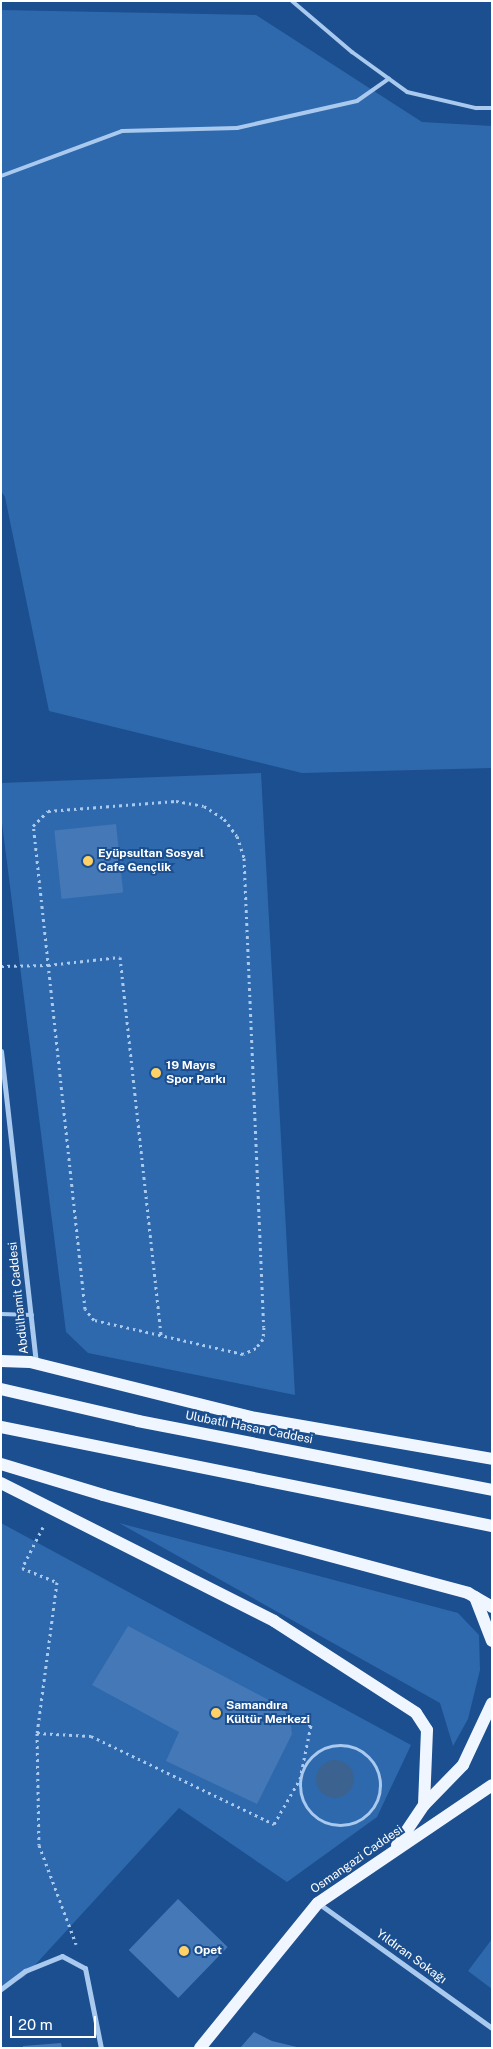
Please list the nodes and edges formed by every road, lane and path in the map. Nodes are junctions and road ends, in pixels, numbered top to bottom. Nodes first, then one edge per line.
1 (292, 1) edge
2 (389, 79) junction
3 (492, 108) edge
4 (1, 176) edge
5 (48, 965) junction
6 (1, 966) edge
7 (1, 1051) edge
8 (1, 1314) edge
9 (32, 1315) junction
10 (161, 1335) junction
11 (1, 1361) edge
12 (36, 1364) junction
13 (1, 1389) edge
14 (1, 1427) edge
15 (492, 1460) edge
16 (1, 1464) edge
17 (1, 1483) edge
18 (492, 1490) edge
19 (54, 1507) junction
20 (492, 1526) edge
21 (475, 1597) junction
22 (492, 1607) edge
23 (492, 1641) edge
24 (492, 1703) edge
25 (290, 1719) dead end
26 (37, 1733) junction
27 (300, 1779) junction
28 (492, 1785) edge
29 (424, 1806) junction
30 (392, 1852) junction
31 (318, 1902) junction
32 (84, 1968) junction
33 (1, 1989) edge
34 (492, 2028) edge
35 (101, 2048) edge
36 (200, 2048) edge

1 - 2 lane
2 - 3 lane
2 - 4 lane
5 - 6 path
5 - 10 path
5 - 10 path
5 - 10 path
7 - 9 street, Abdülhamit Caddesi
8 - 9 lane
9 - 12 street, Abdülhamit Caddesi
11 - 12 main road
12 - 15 main road
13 - 18 main road, Ulubatlı Hasan Caddesi
14 - 20 main road
16 - 21 main road
17 - 19 main road
19 - 26 path
19 - 29 main road
21 - 22 main road
21 - 23 main road
24 - 29 main road
25 - 27 path
26 - 27 path
26 - 32 path
27 - 27 path
28 - 30 main road, Osmangazi Caddesi
29 - 30 main road
30 - 31 main road, Osmangazi Caddesi
31 - 34 street, Yıldıran Sokağı
31 - 36 main road, Osmangazi Caddesi
32 - 33 street
32 - 35 street

